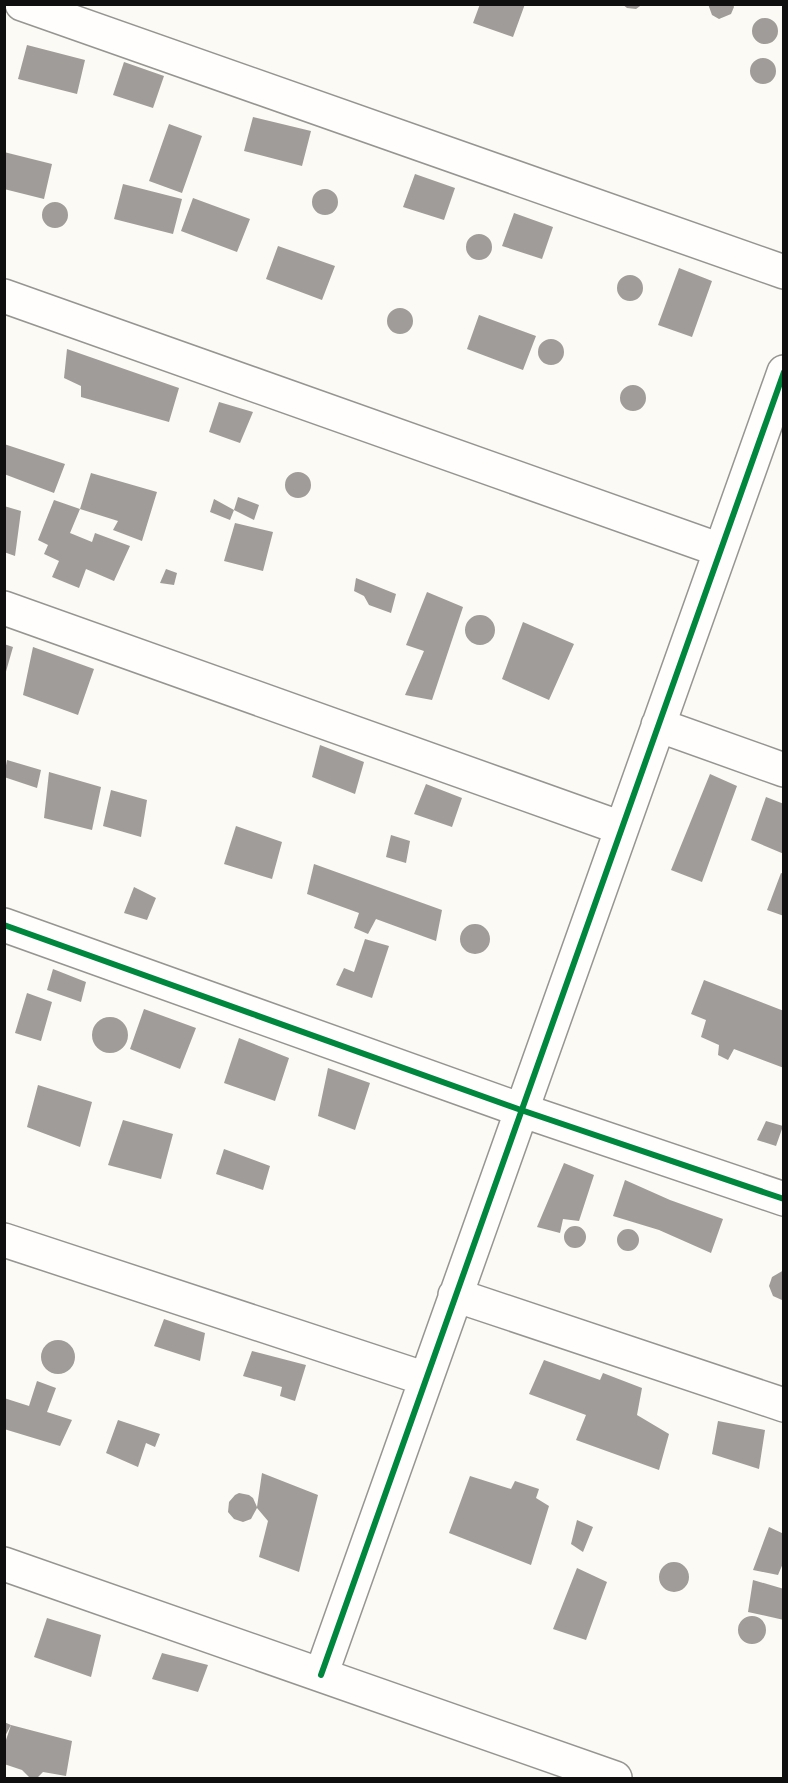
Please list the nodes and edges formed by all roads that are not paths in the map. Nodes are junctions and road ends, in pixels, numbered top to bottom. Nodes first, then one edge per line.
1 (22, 4) edge
2 (783, 272) edge
3 (4, 296) edge
4 (783, 372) edge
5 (771, 445) edge
6 (720, 550) junction
7 (4, 608) edge
8 (658, 725) junction
9 (783, 771) edge
10 (621, 828) junction
11 (4, 925) edge
12 (521, 1110) junction
13 (783, 1199) edge
14 (4, 1240) edge
15 (455, 1295) junction
16 (426, 1379) junction
17 (783, 1405) edge
18 (4, 1564) edge
19 (321, 1675) junction
20 (555, 1770) edge
21 (615, 1779) edge

1 - 2 street
3 - 6 street
4 - 5 street
5 - 6 street
6 - 8 street
7 - 10 street
8 - 9 street
8 - 10 street
10 - 12 street
11 - 12 street
12 - 13 street
12 - 15 street
14 - 16 street
15 - 16 street
15 - 17 street
16 - 19 street
18 - 19 street
19 - 20 street
20 - 21 street

